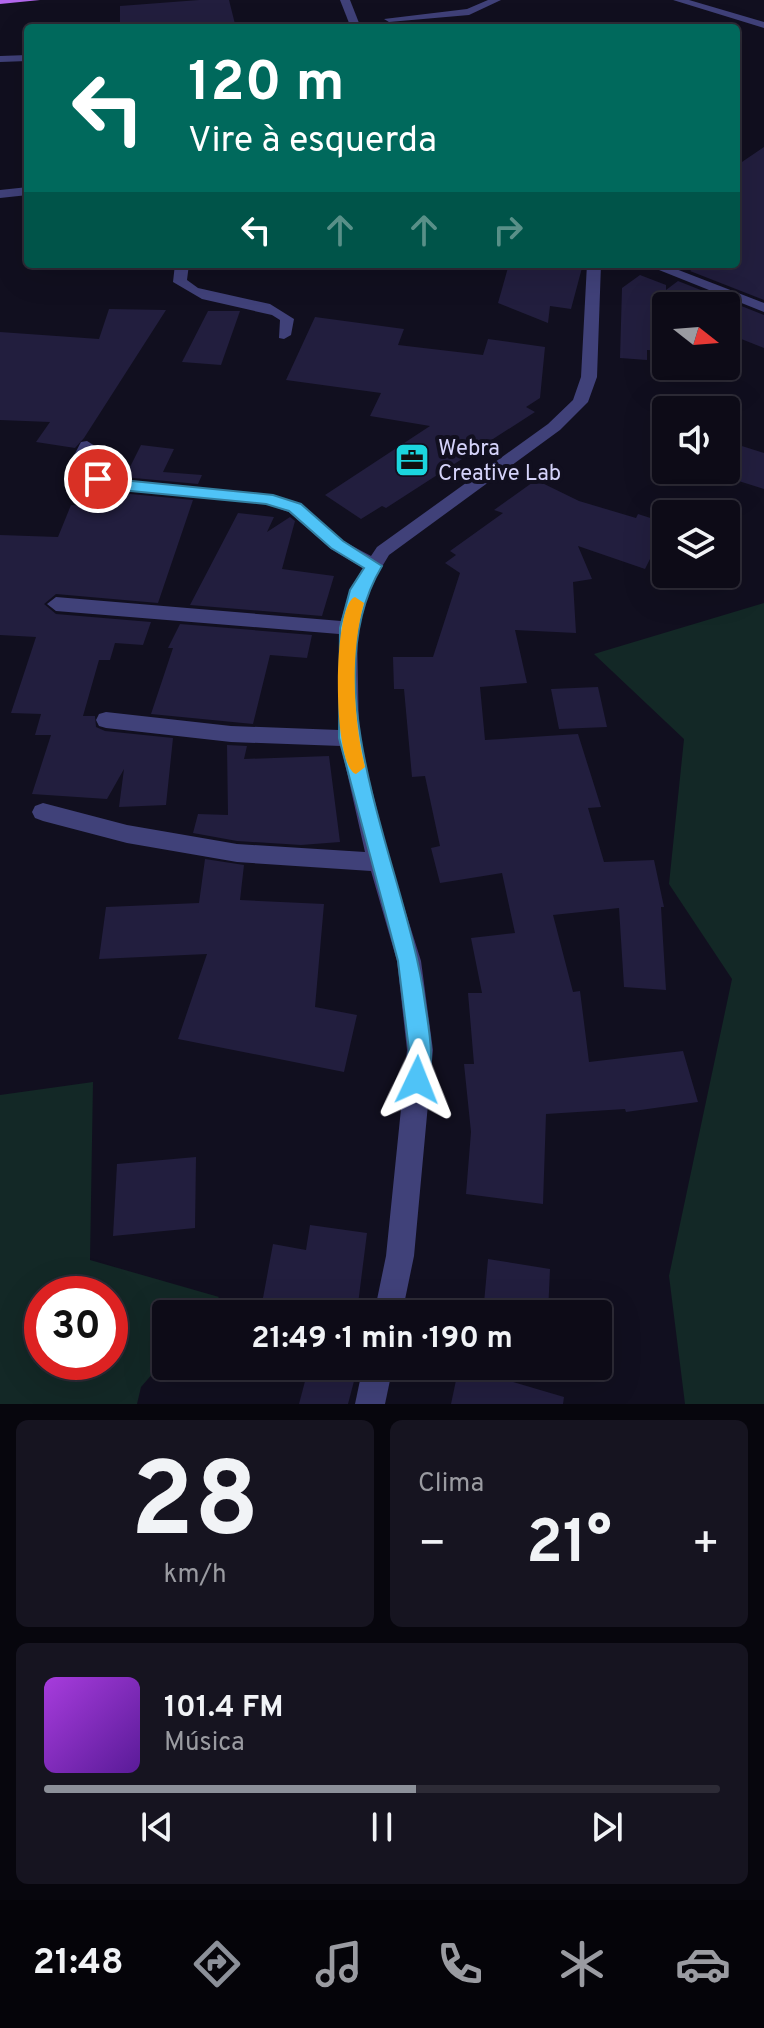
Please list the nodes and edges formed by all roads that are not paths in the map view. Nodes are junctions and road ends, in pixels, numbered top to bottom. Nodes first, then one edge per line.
1 (35, 0) edge
2 (345, 0) edge
3 (496, 0) edge
4 (678, 0) edge
5 (0, 1) edge
6 (389, 19) edge
7 (467, 23) dead end
8 (354, 24) edge
9 (409, 24) edge
10 (764, 25) edge
11 (24, 58) edge
12 (0, 59) edge
13 (24, 191) edge
14 (0, 194) edge
15 (182, 268) edge
16 (594, 268) edge
17 (661, 268) edge
18 (764, 308) edge
19 (284, 335) dead end
20 (87, 446) dead end
21 (374, 566) junction
22 (56, 604) dead end
23 (348, 628) junction
24 (106, 720) dead end
25 (349, 738) junction
26 (43, 812) dead end
27 (379, 862) junction
28 (391, 1300) edge
29 (375, 1380) edge
30 (370, 1404) edge

1 - 5 main road
2 - 8 street
3 - 6 street
4 - 10 street
7 - 9 street
11 - 12 street
13 - 14 street
15 - 19 street
16 - 21 street
17 - 18 street
20 - 21 street
21 - 23 street
22 - 23 street
23 - 25 street
24 - 25 street
25 - 27 street
26 - 27 street
27 - 28 street
29 - 30 street

